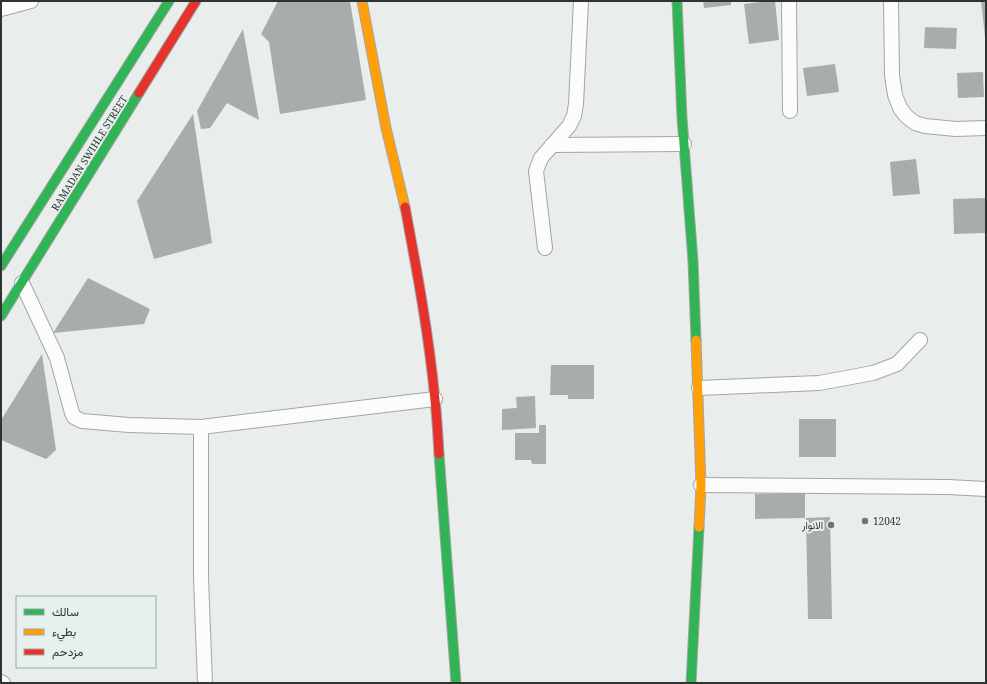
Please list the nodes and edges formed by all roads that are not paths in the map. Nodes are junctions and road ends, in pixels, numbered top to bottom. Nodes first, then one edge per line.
1 (31, 1) edge
2 (169, 1) edge
3 (196, 1) edge
4 (362, 1) edge
5 (582, 1) edge
6 (678, 1) edge
7 (789, 1) edge
8 (891, 1) edge
9 (1, 9) edge
10 (790, 111) dead end
11 (986, 128) edge
12 (684, 144) junction
13 (552, 145) junction
14 (545, 248) dead end
15 (1, 266) edge
16 (22, 283) junction
17 (1, 316) edge
18 (920, 340) dead end
19 (699, 388) junction
20 (435, 399) junction
21 (201, 427) junction
22 (701, 485) junction
23 (986, 489) edge
24 (205, 683) edge
25 (456, 683) edge
26 (691, 683) edge

1 - 9 street
2 - 15 street, RAMADAN SWIHLE STREET
3 - 16 street, RAMADAN SWIHLE STREET
4 - 20 street
5 - 13 street
6 - 12 street
7 - 10 street
8 - 11 street
12 - 13 street
12 - 19 street
13 - 14 street
16 - 17 street, RAMADAN SWIHLE STREET
16 - 21 street
18 - 19 street
19 - 22 street
20 - 21 street
20 - 25 street
21 - 24 street
22 - 23 street
22 - 26 street

